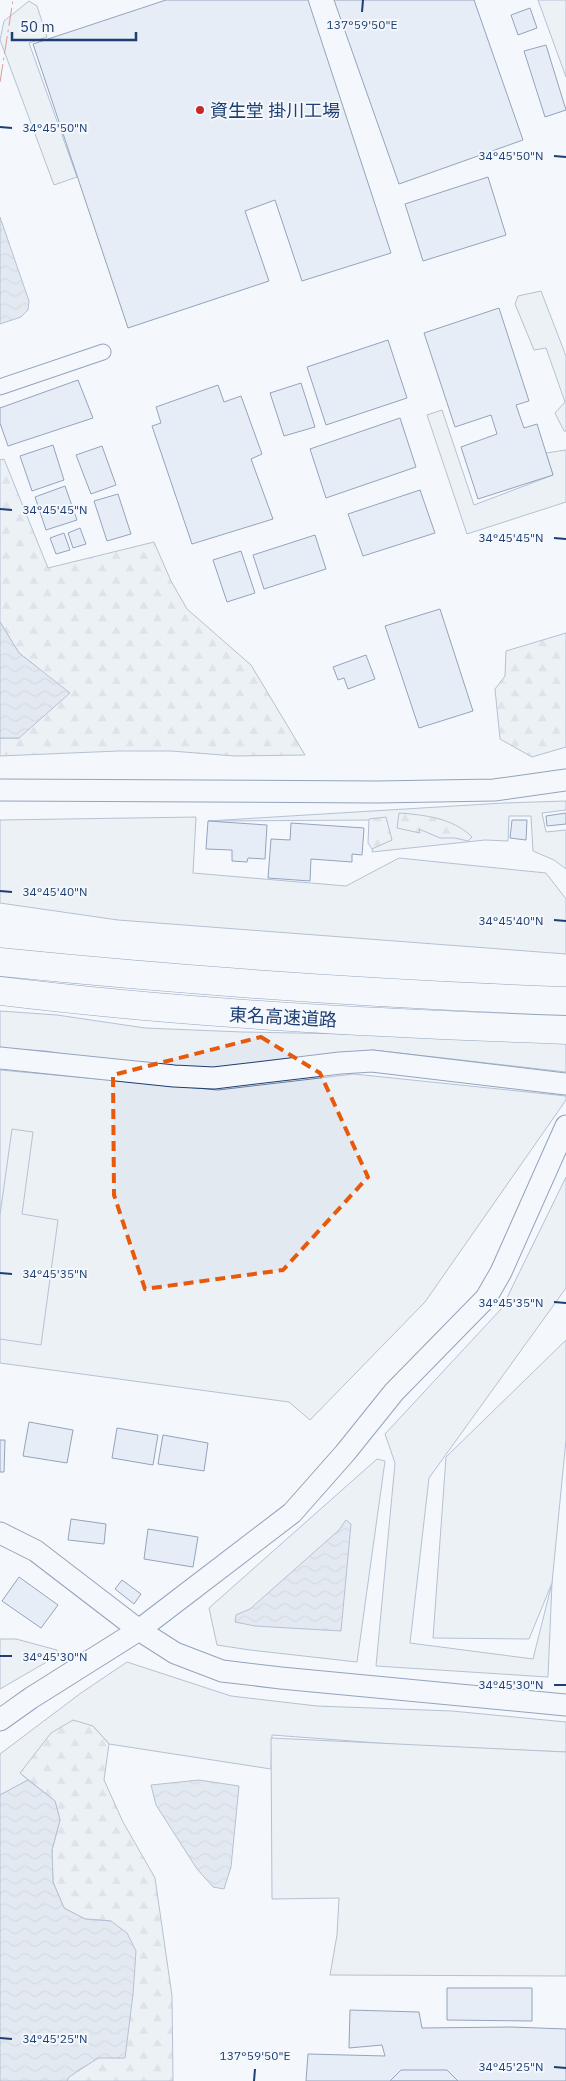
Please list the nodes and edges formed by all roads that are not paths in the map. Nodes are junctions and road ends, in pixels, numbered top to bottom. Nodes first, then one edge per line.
1 (103, 352) dead end
2 (0, 387) edge
3 (566, 780) edge
4 (0, 790) edge
5 (0, 962) edge
6 (0, 991) edge
7 (566, 1001) edge
8 (566, 1030) edge
9 (0, 1058) edge
10 (566, 1084) edge
11 (566, 1126) edge
12 (0, 1533) edge
13 (139, 1630) junction
14 (566, 1705) edge
15 (0, 1720) edge

1 - 2 street
3 - 4 street
5 - 7 highway, 東名高速道路
6 - 8 highway, 東名高速道路
9 - 10 street
11 - 13 street
12 - 13 street
13 - 14 street
13 - 15 street

